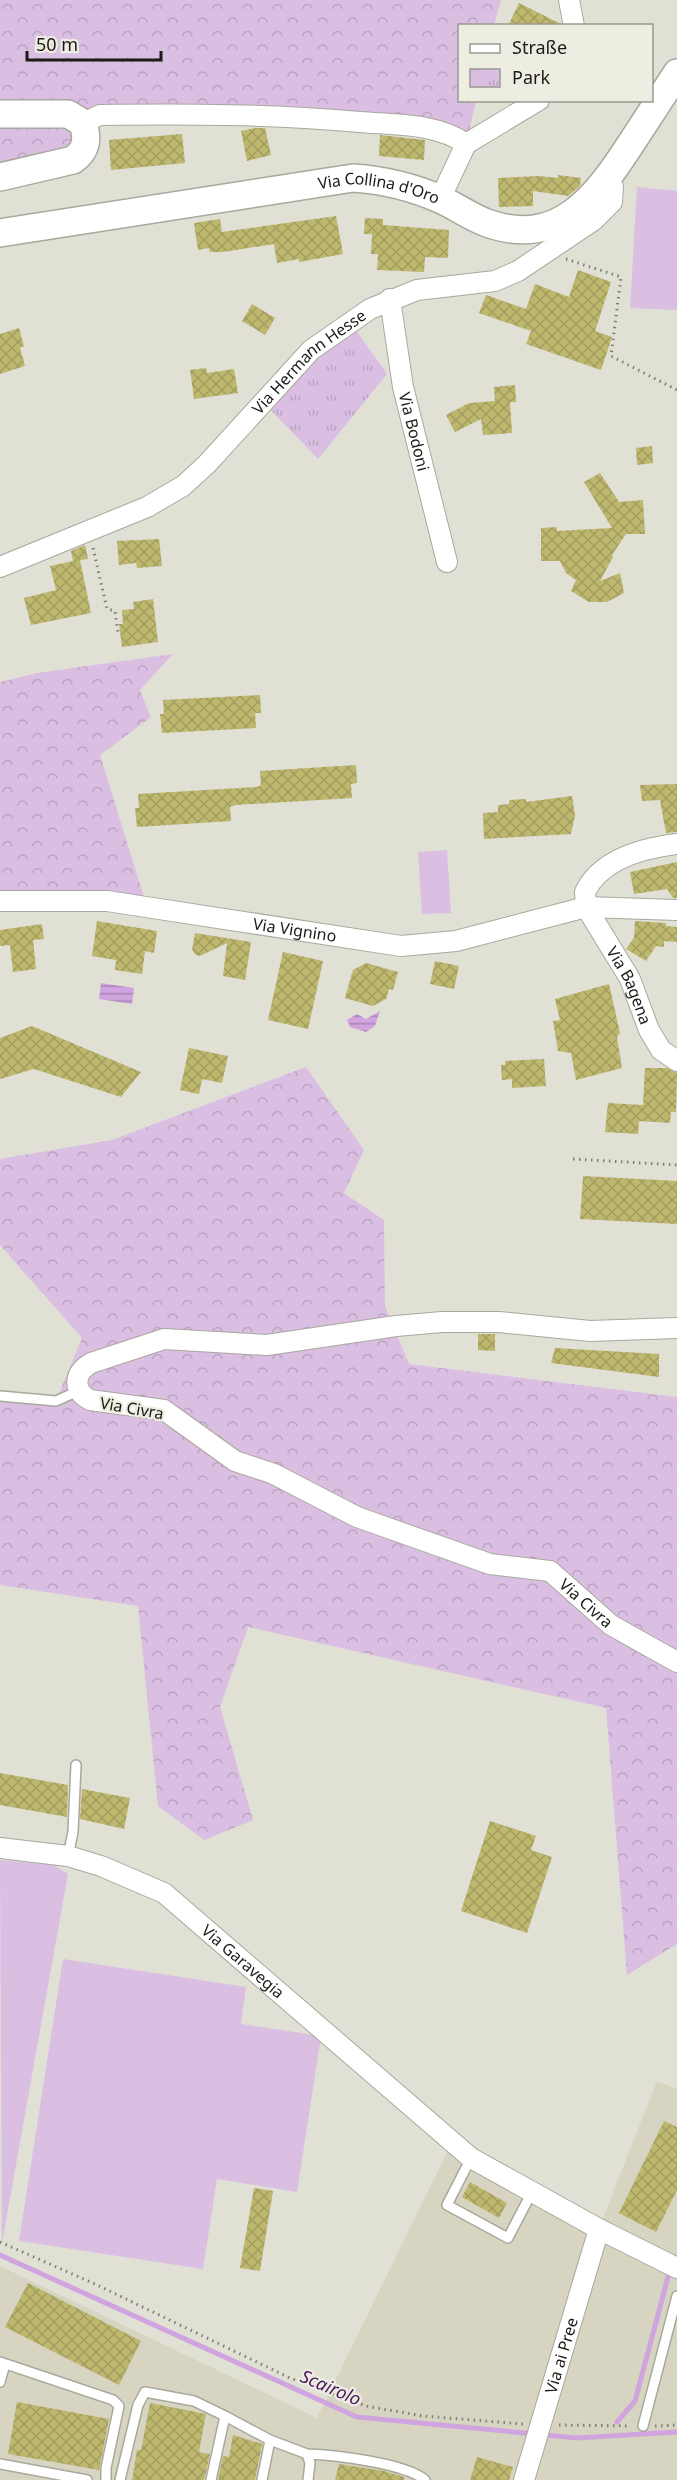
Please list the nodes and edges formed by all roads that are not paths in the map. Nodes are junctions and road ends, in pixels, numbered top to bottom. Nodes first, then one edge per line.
1 (569, 0) edge
2 (574, 24) edge
3 (677, 73) edge
4 (536, 102) edge
5 (0, 114) edge
6 (83, 123) junction
7 (466, 144) junction
8 (0, 177) edge
9 (607, 180) junction
10 (440, 199) junction
11 (0, 233) edge
12 (390, 299) junction
13 (447, 562) dead end
14 (0, 567) edge
15 (677, 844) edge
16 (0, 901) edge
17 (586, 907) junction
18 (677, 910) edge
19 (677, 1060) edge
20 (677, 1328) edge
21 (78, 1391) junction
22 (0, 1396) edge
23 (677, 1662) edge
24 (76, 1765) dead end
25 (0, 1848) edge
26 (68, 1856) junction
27 (471, 2158) junction
28 (532, 2192) junction
29 (599, 2229) junction
30 (677, 2268) edge
31 (677, 2296) edge
32 (2, 2363) edge
33 (0, 2382) edge
34 (225, 2416) junction
35 (643, 2426) road end
36 (270, 2440) junction
37 (307, 2454) junction
38 (0, 2464) edge
39 (524, 2478) edge
40 (87, 2480) edge
41 (106, 2480) edge
42 (120, 2480) edge
43 (211, 2480) edge
44 (262, 2480) edge
45 (308, 2480) edge
46 (425, 2480) edge

1 - 2 street
3 - 9 street, Via Collina d'Oro
4 - 7 street
5 - 6 street
6 - 7 street
6 - 8 street
7 - 10 street
9 - 10 street, Via Collina d'Oro
9 - 12 street, Via Hermann Hesse
10 - 11 street, Via Collina d'Oro
12 - 13 street, Via Bodoni
12 - 14 street, Via Hermann Hesse
15 - 17 street
16 - 17 street, Via Vignino
17 - 18 street, Via Vignino
17 - 19 street, Via Bagena
20 - 21 street, Via Civra
21 - 22 lane
21 - 23 street, Via Civra
24 - 26 lane
25 - 26 street, Via Garavegia
26 - 27 street, Via Garavegia
27 - 28 street
27 - 28 lane
28 - 29 street
29 - 30 street
29 - 39 street, Via ai Pree
31 - 35 lane
32 - 33 lane
32 - 41 lane
34 - 36 lane
34 - 42 lane
34 - 43 lane
36 - 37 lane
36 - 44 lane
37 - 45 lane
37 - 46 lane
38 - 40 lane

